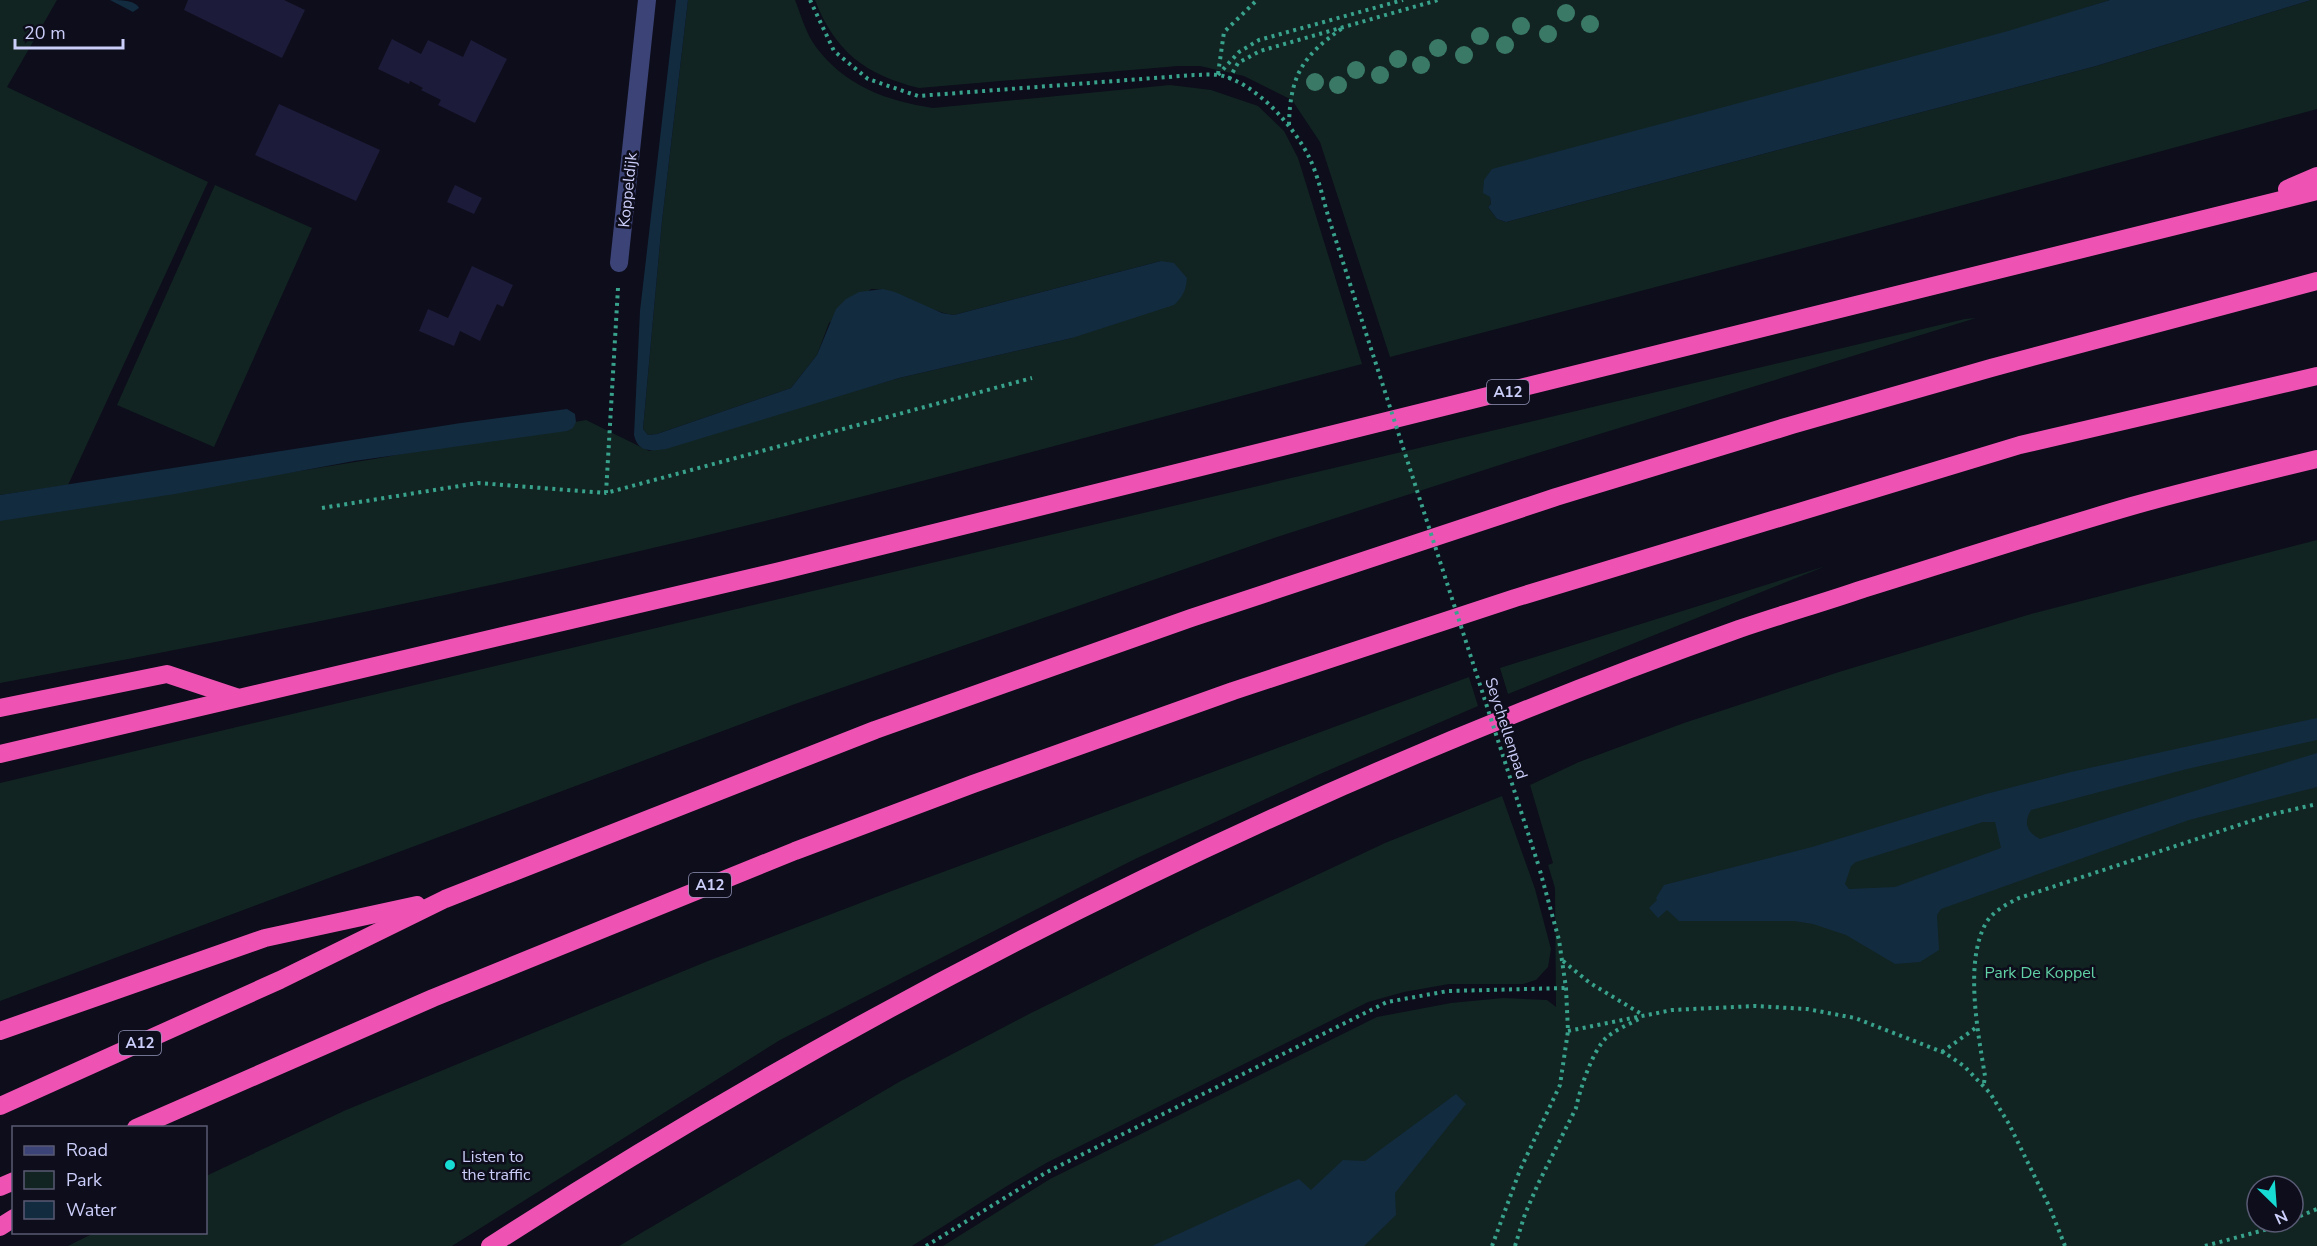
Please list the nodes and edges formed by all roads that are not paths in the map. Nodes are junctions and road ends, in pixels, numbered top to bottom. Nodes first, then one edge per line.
1 (647, 0) edge
2 (2317, 176) edge
3 (2317, 191) edge
4 (2236, 211) junction
5 (619, 263) road end
6 (2317, 281) edge
7 (2317, 376) edge
8 (2317, 459) edge
9 (236, 697) junction
10 (0, 708) edge
11 (0, 753) edge
12 (445, 899) junction
13 (0, 1032) edge
14 (196, 1101) junction
15 (0, 1106) edge
16 (140, 1126) edge
17 (159, 1126) edge
18 (490, 1246) edge

1 - 5 street, Koppeldijk
2 - 4 highway, A12
3 - 4 highway, A12
4 - 9 highway, A12
6 - 12 highway, A12
7 - 14 highway, A12
8 - 18 highway
9 - 10 highway
9 - 11 highway, A12
12 - 13 highway, A12
12 - 15 highway, A12
14 - 16 highway, A12
14 - 17 highway

